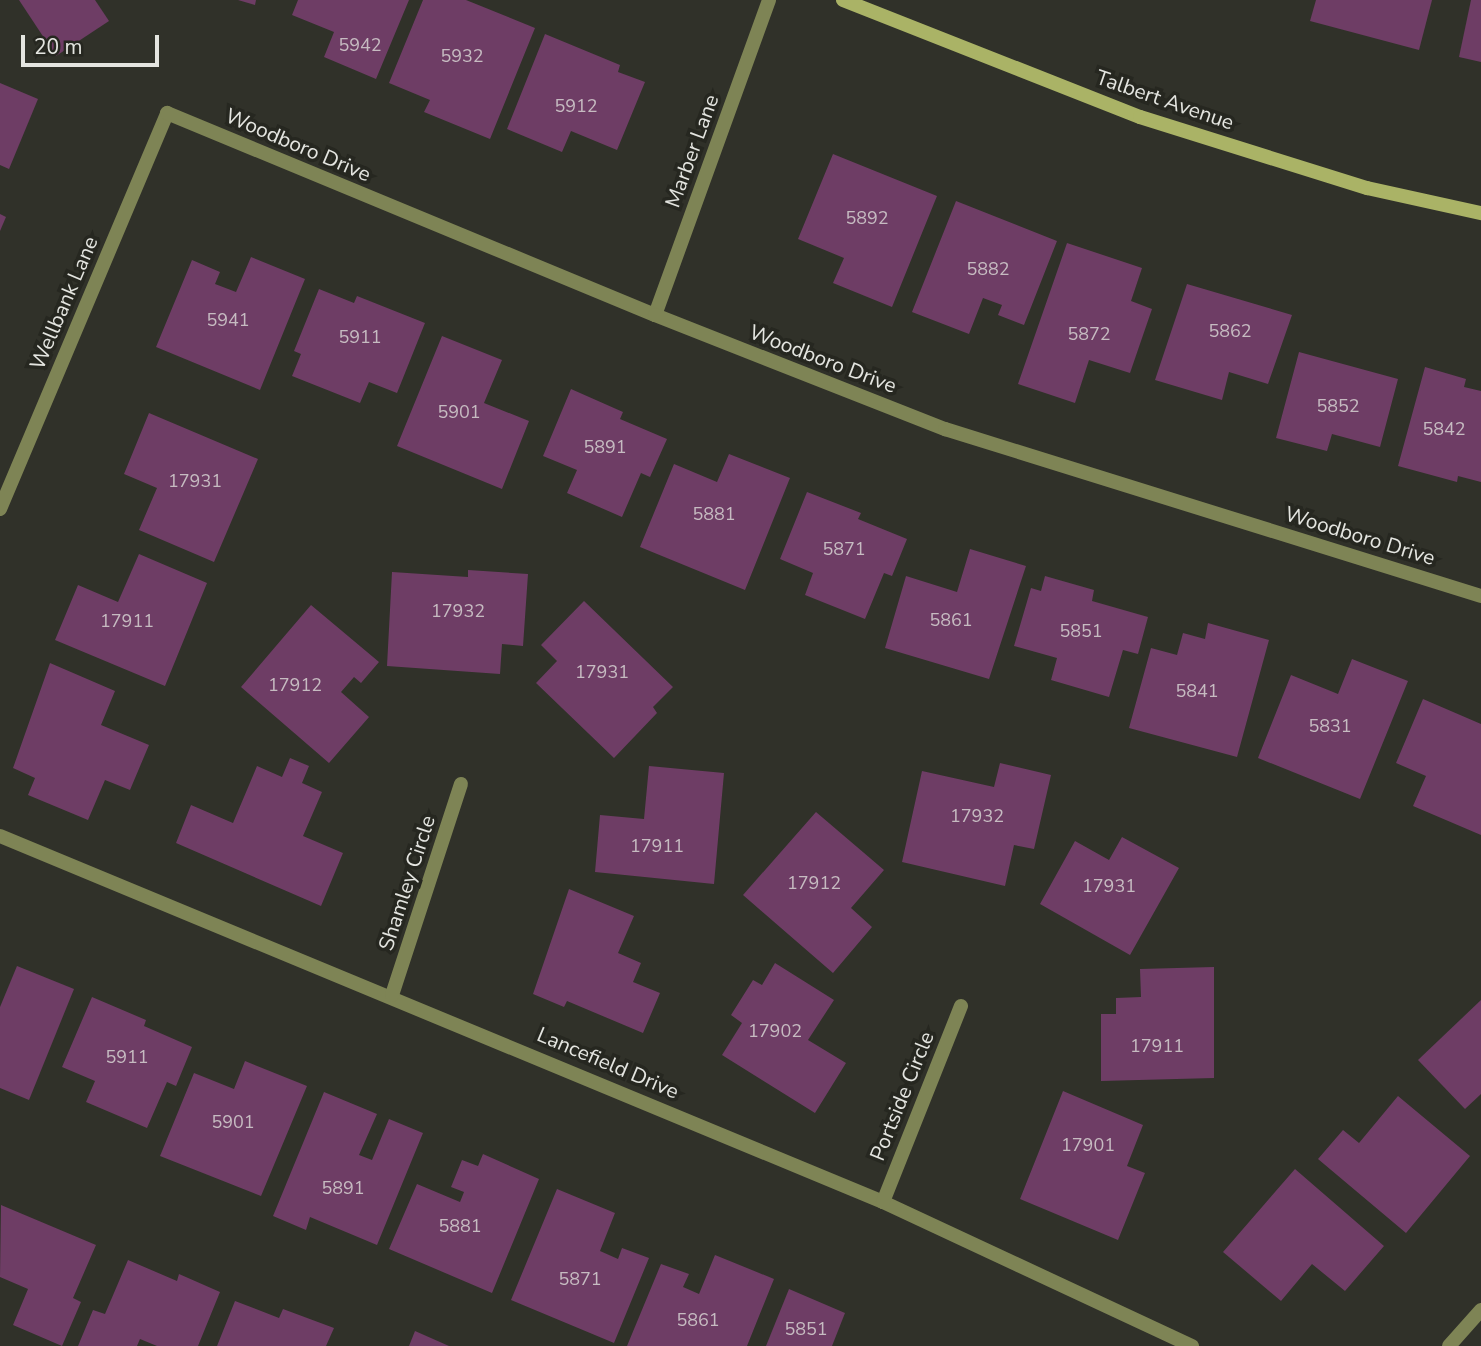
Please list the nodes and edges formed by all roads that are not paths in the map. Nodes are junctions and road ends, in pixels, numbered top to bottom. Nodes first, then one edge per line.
1 (769, 0) edge
2 (843, 0) edge
3 (167, 113) joint
4 (1481, 214) edge
5 (655, 315) junction
6 (0, 509) edge
7 (1481, 596) edge
8 (461, 784) dead end
9 (0, 836) edge
10 (392, 995) junction
11 (961, 1006) dead end
12 (883, 1202) junction
13 (1481, 1310) edge
14 (1192, 1346) edge
15 (1449, 1346) edge

1 - 5 street, Marber Lane
2 - 4 street, Talbert Avenue
3 - 5 street, Woodboro Drive
3 - 6 street, Wellbank Lane
5 - 7 street, Woodboro Drive
8 - 10 street, Shamley Circle
9 - 10 street, Lancefield Drive
10 - 12 street, Lancefield Drive
11 - 12 street, Portside Circle
12 - 14 street, Lancefield Drive
13 - 15 street

